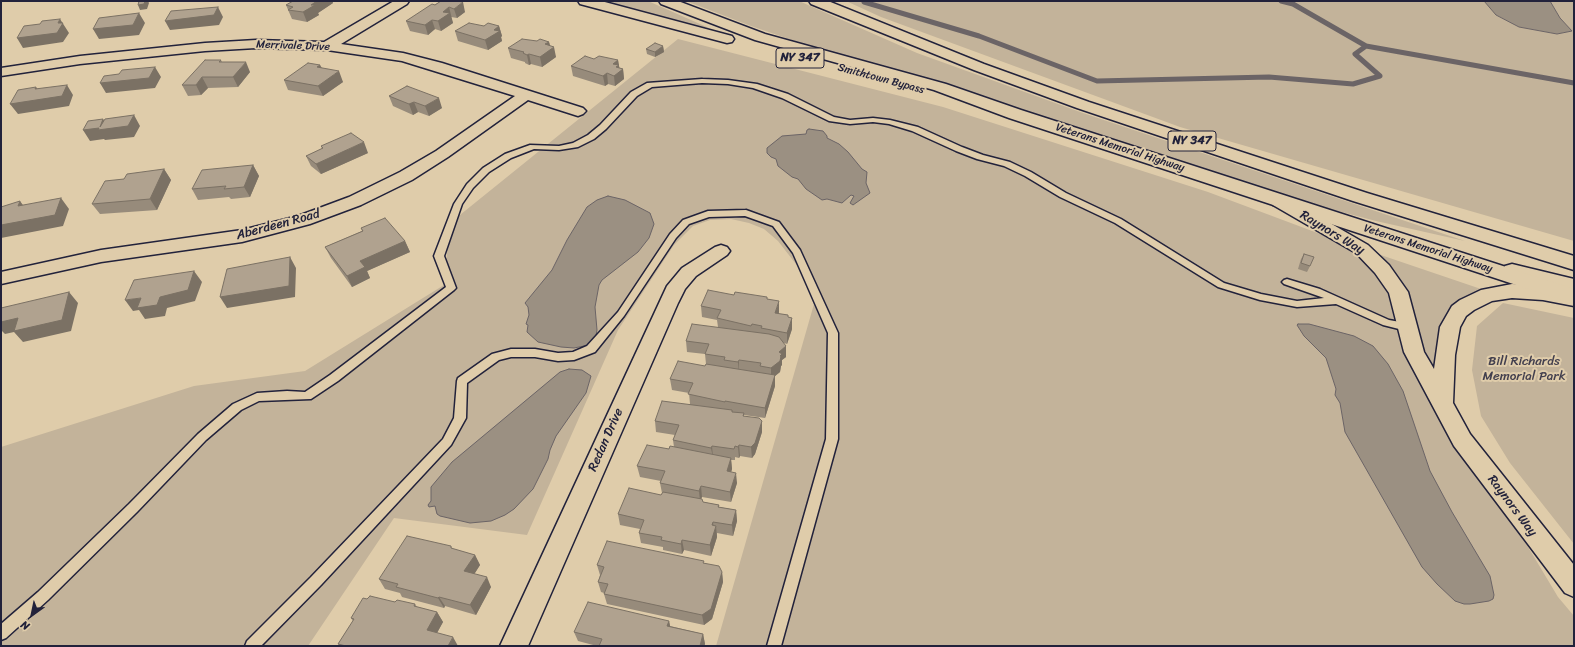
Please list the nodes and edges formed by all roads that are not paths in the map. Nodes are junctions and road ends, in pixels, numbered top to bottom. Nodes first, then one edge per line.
1 (402, 1) edge
2 (585, 1) edge
3 (666, 1) edge
4 (816, 1) edge
5 (327, 46) junction
6 (1, 72) edge
7 (525, 95) junction
8 (578, 111) dead end
9 (1015, 114) junction
10 (1274, 198) junction
11 (721, 251) dead end
12 (1458, 259) junction
13 (1574, 263) edge
14 (1, 278) edge
15 (1288, 282) dead end
16 (1574, 286) edge
17 (1574, 298) edge
18 (1338, 300) junction
19 (1407, 327) junction
20 (1442, 404) junction
21 (1574, 585) edge
22 (1, 634) edge
23 (252, 646) edge
24 (514, 646) edge
25 (774, 646) edge

1 - 5 street
2 - 9 main road, Smithtown Bypass / NY 347
3 - 9 main road, Veterans Memorial Highway
4 - 13 main road, NY 347
5 - 6 street, Merrivale Drive
5 - 7 street, Merrivale Drive
7 - 8 street, Merrivale Drive
7 - 14 street, Aberdeen Road
9 - 10 main road, Veterans Memorial Highway / NY 347
10 - 12 main road, Veterans Memorial Highway / NY 347
10 - 19 street, Raynors Way
11 - 24 street, Redan Drive
12 - 16 main road
12 - 17 main road, Veterans Memorial Highway / NY 347
15 - 18 lane
17 - 20 street
18 - 19 lane
18 - 22 lane
19 - 20 street, Raynors Way
20 - 21 street, Raynors Way
23 - 25 lane

